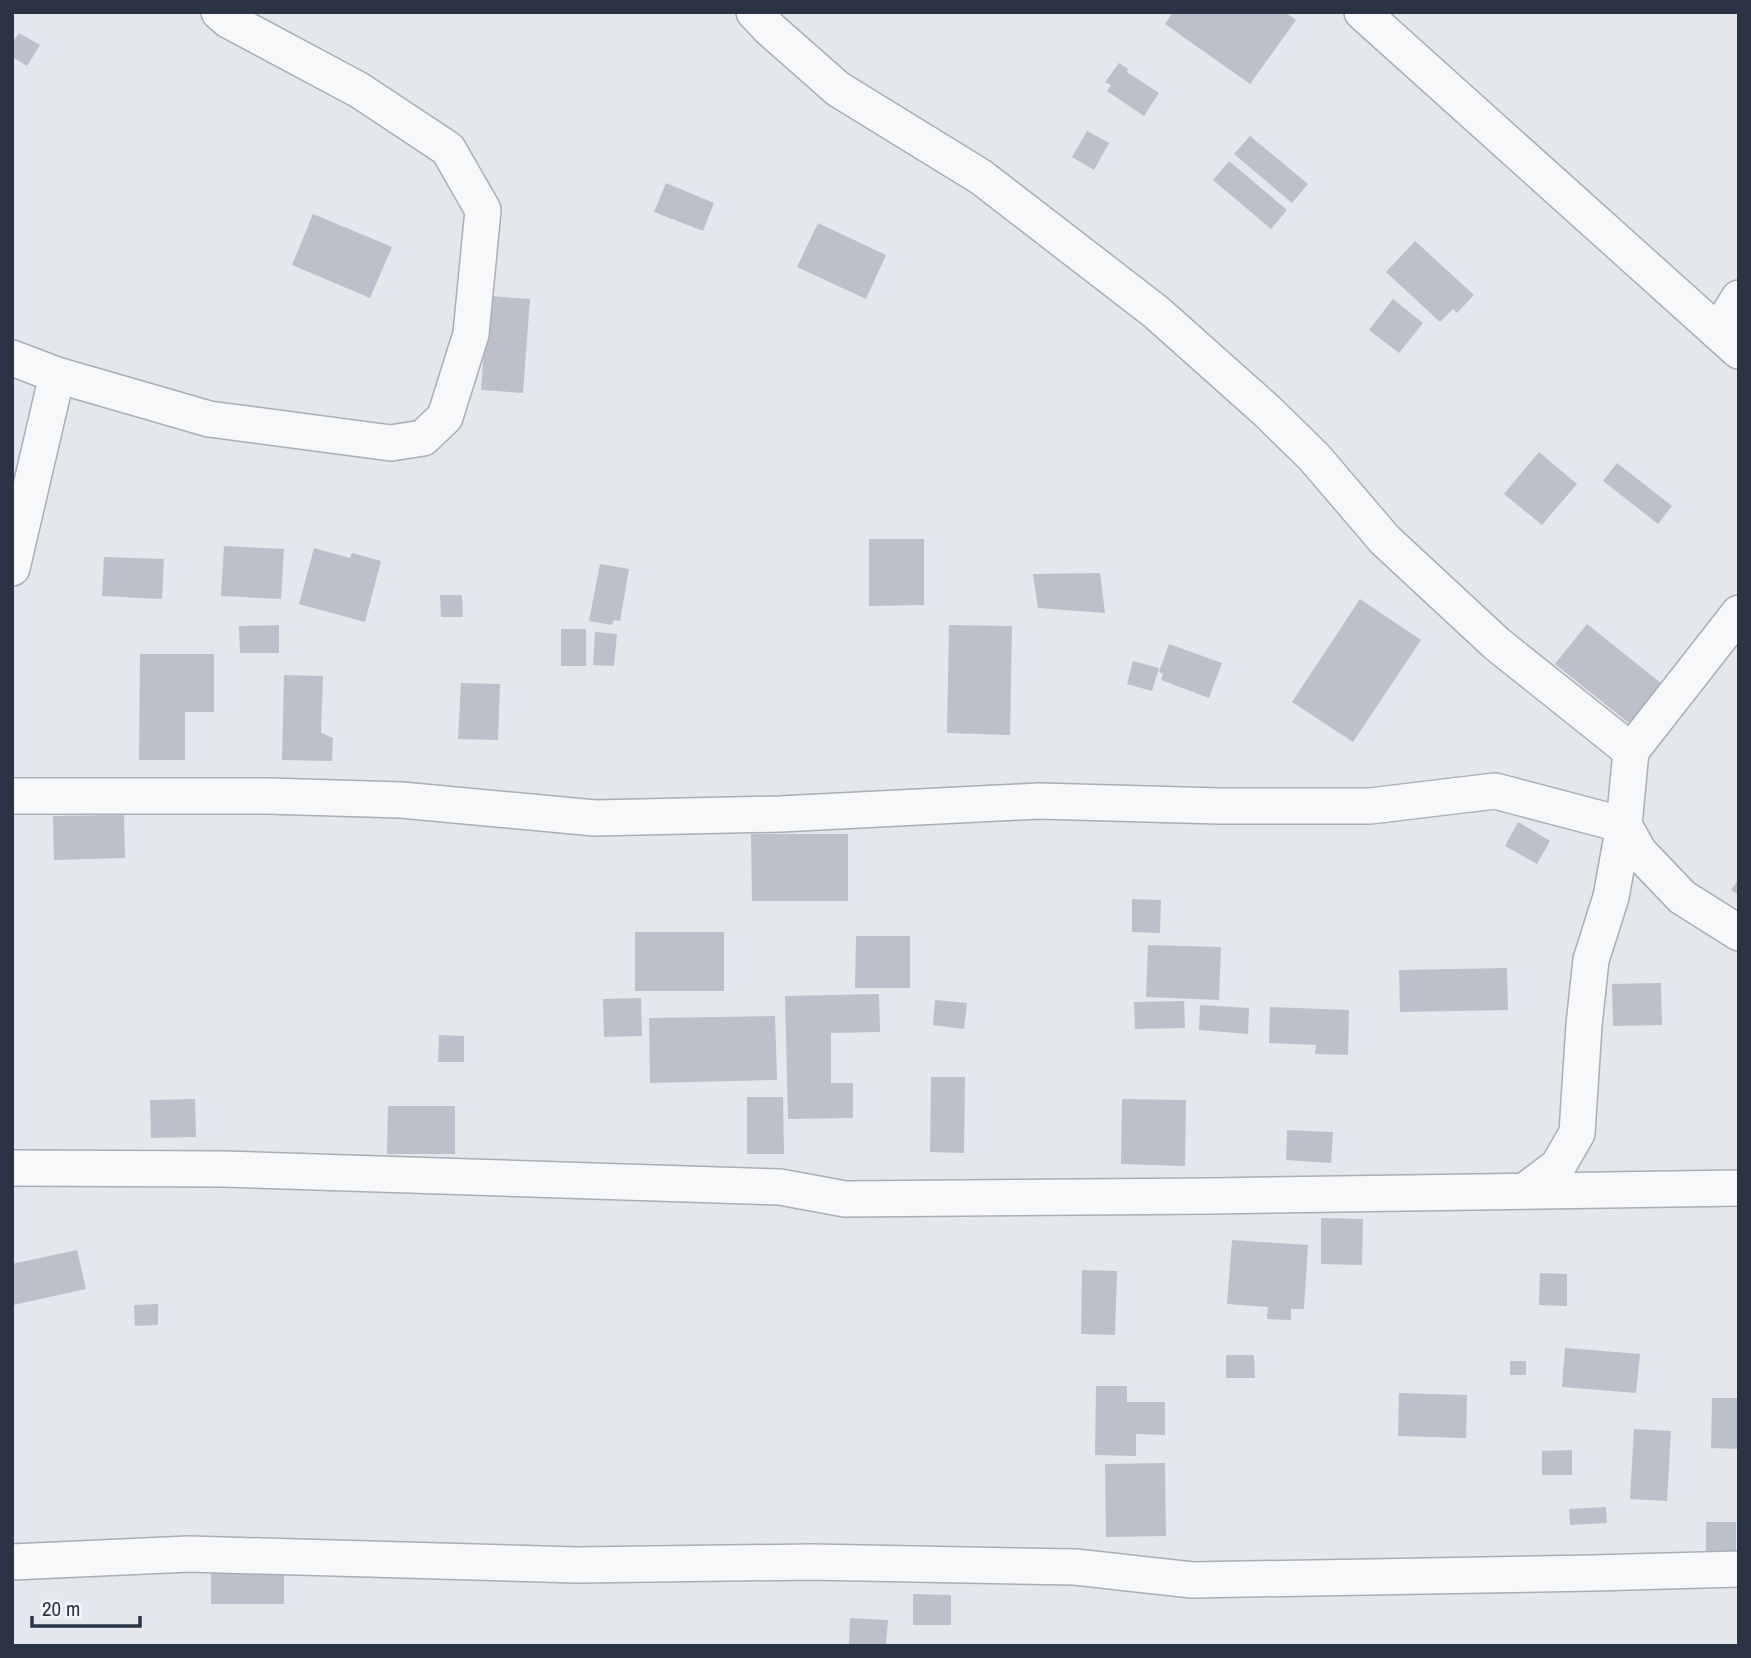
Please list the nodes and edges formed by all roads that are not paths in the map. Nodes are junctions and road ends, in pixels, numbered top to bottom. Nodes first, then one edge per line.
1 (219, 12) edge
2 (754, 12) edge
3 (1362, 12) edge
4 (1739, 298) edge
5 (1728, 341) edge
6 (12, 358) edge
7 (57, 375) junction
8 (12, 568) edge
9 (1739, 613) edge
10 (1631, 751) junction
11 (12, 796) edge
12 (1624, 825) junction
13 (1739, 933) edge
14 (12, 1168) edge
15 (1739, 1188) edge
16 (1526, 1190) junction
17 (12, 1562) edge
18 (1739, 1569) edge

1 - 7 street
2 - 10 street
3 - 5 street
4 - 5 street
6 - 7 street
7 - 8 street
9 - 10 street
10 - 12 street
11 - 12 street
12 - 13 street
12 - 16 street
14 - 16 street
15 - 16 street
17 - 18 street

